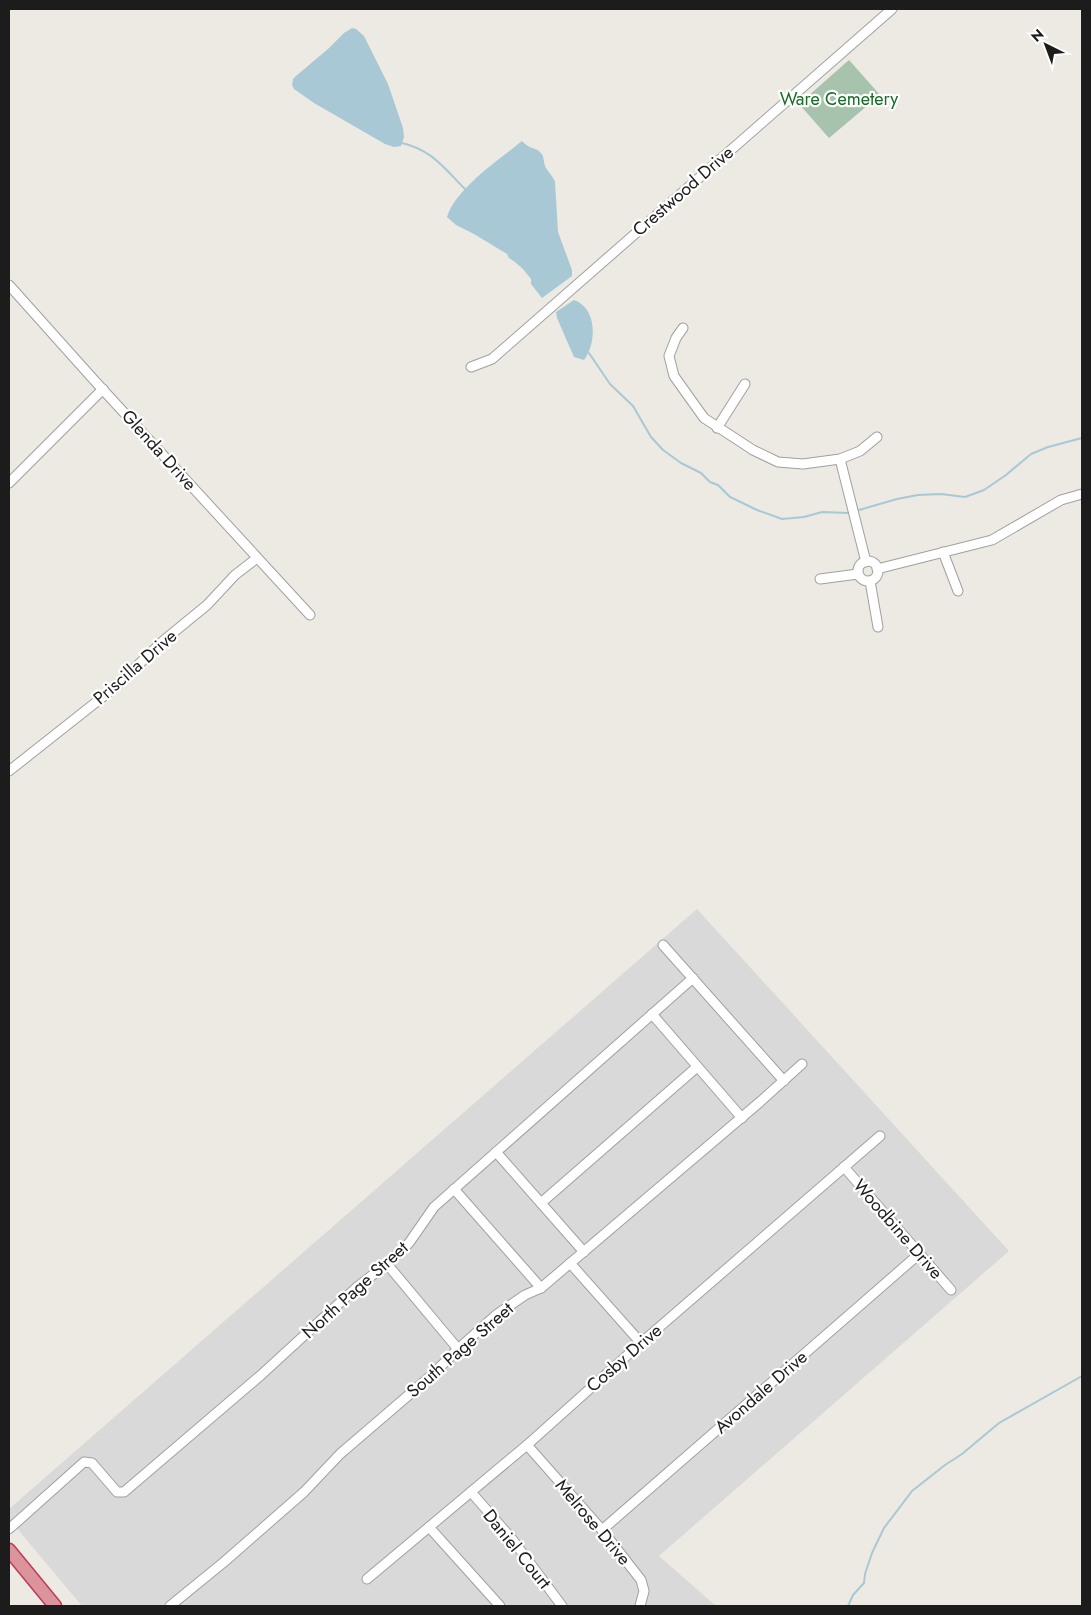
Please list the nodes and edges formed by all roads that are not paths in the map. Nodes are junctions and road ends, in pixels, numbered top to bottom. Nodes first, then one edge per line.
1 (892, 9) edge
2 (9, 285) edge
3 (683, 328) dead end
4 (471, 367) dead end
5 (745, 384) dead end
6 (103, 389) junction
7 (718, 428) junction
8 (877, 437) dead end
9 (840, 459) junction
10 (9, 483) edge
11 (1082, 494) edge
12 (943, 552) junction
13 (257, 558) junction
14 (866, 562) junction
15 (877, 570) junction
16 (858, 574) junction
17 (820, 579) dead end
18 (870, 581) junction
19 (958, 591) dead end
20 (310, 615) dead end
21 (878, 627) dead end
22 (9, 771) edge
23 (663, 945) dead end
24 (693, 978) junction
25 (652, 1014) junction
26 (802, 1064) dead end
27 (698, 1067) junction
28 (784, 1081) junction
29 (742, 1118) junction
30 (880, 1136) dead end
31 (496, 1152) junction
32 (844, 1167) junction
33 (454, 1189) junction
34 (541, 1203) junction
35 (584, 1252) junction
36 (920, 1254) junction
37 (570, 1263) junction
38 (387, 1264) junction
39 (541, 1288) junction
40 (951, 1290) dead end
41 (641, 1343) junction
42 (458, 1349) junction
43 (527, 1445) junction
44 (471, 1492) junction
45 (429, 1527) junction
46 (9, 1529) edge
47 (602, 1530) junction
48 (9, 1550) edge
49 (367, 1579) dead end
50 (55, 1606) edge
51 (170, 1606) edge
52 (500, 1606) edge
53 (562, 1606) edge
54 (640, 1606) edge

1 - 4 street, Crestwood Drive
2 - 6 street, Glenda Drive
3 - 7 street
5 - 7 street
6 - 10 street
6 - 13 street, Glenda Drive
7 - 9 street
8 - 9 street
9 - 14 street
11 - 12 street
12 - 15 street
12 - 19 street
13 - 20 street, Glenda Drive
13 - 22 street, Priscilla Drive
14 - 15 street
14 - 16 street
15 - 18 street
16 - 17 street
16 - 18 street
18 - 21 street
23 - 24 street
24 - 25 street, North Page Street
24 - 28 street
25 - 27 street
25 - 31 street, North Page Street
26 - 28 street, South Page Street
27 - 29 street
27 - 34 street
28 - 29 street, South Page Street
29 - 35 street, South Page Street
30 - 32 street, Cosby Drive
31 - 33 street, North Page Street
31 - 34 street
32 - 36 street, Woodbine Drive
32 - 41 street, Cosby Drive
33 - 38 street, North Page Street
33 - 39 street
34 - 35 street
35 - 37 street, South Page Street
36 - 40 street, Woodbine Drive
36 - 47 street, Avondale Drive
37 - 39 street, South Page Street
37 - 41 street
38 - 42 street
38 - 46 street, North Page Street
39 - 42 street, South Page Street
41 - 43 street, Cosby Drive
42 - 51 street, South Page Street
43 - 44 street, Cosby Drive
43 - 47 street, Melrose Drive
44 - 45 street, Cosby Drive
44 - 53 street, Daniel Court
45 - 49 street, Cosby Drive
45 - 52 street
47 - 54 street, Melrose Drive
48 - 50 highway

